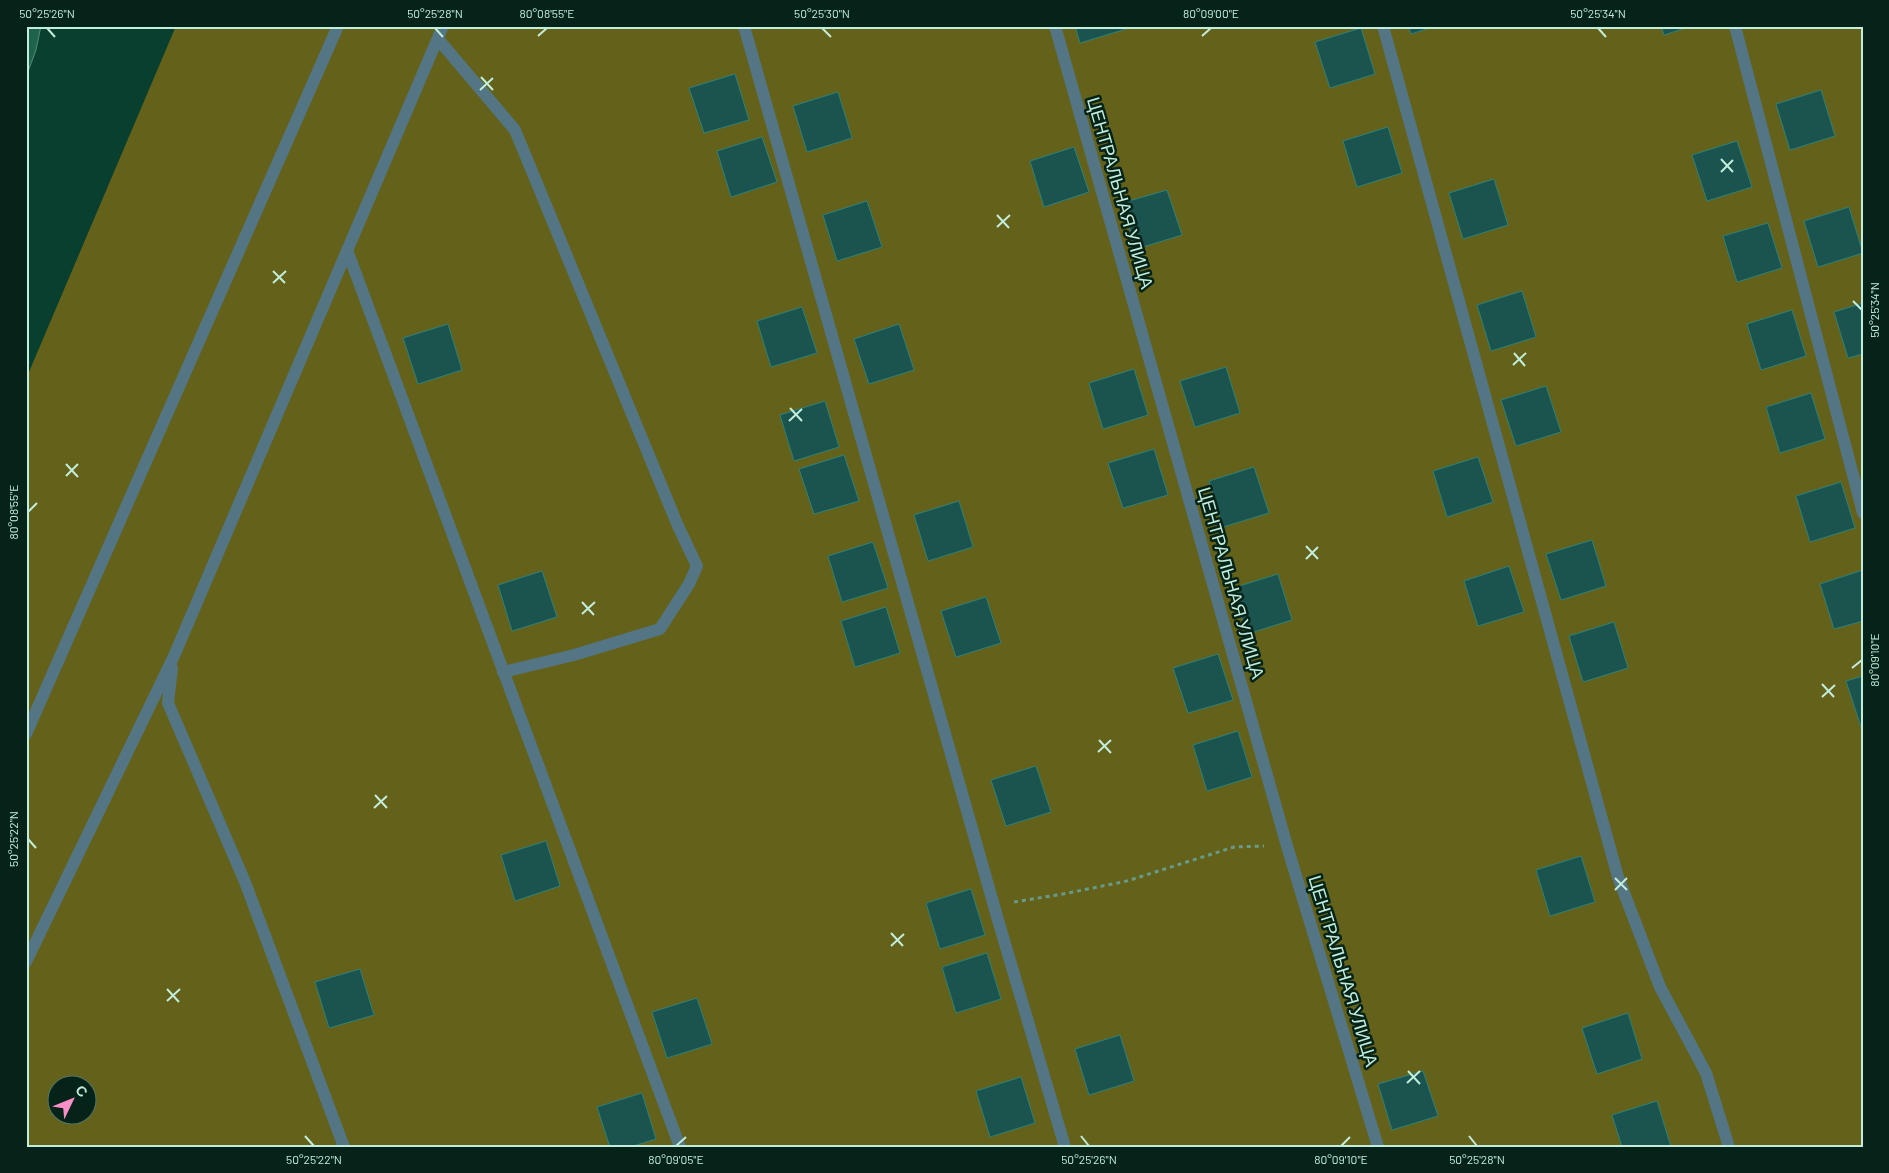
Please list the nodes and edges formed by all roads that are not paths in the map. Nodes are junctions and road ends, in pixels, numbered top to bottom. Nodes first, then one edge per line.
1 (338, 26) edge
2 (443, 26) edge
3 (744, 26) edge
4 (1055, 26) edge
5 (1383, 26) edge
6 (1735, 26) edge
7 (438, 39) junction
8 (347, 250) junction
9 (1863, 513) edge
10 (174, 656) junction
11 (503, 672) junction
12 (26, 734) edge
13 (26, 962) edge
14 (344, 1147) edge
15 (680, 1147) edge
16 (1065, 1147) edge
17 (1378, 1147) edge
18 (1729, 1147) edge

1 - 12 street
2 - 7 street
3 - 16 street
4 - 17 street, ЦЕНТРАЛЬНАЯ УЛИЦА
5 - 18 street
6 - 9 street
7 - 8 street
7 - 11 street
8 - 10 street
8 - 11 street
10 - 13 street
10 - 14 street
11 - 15 street

